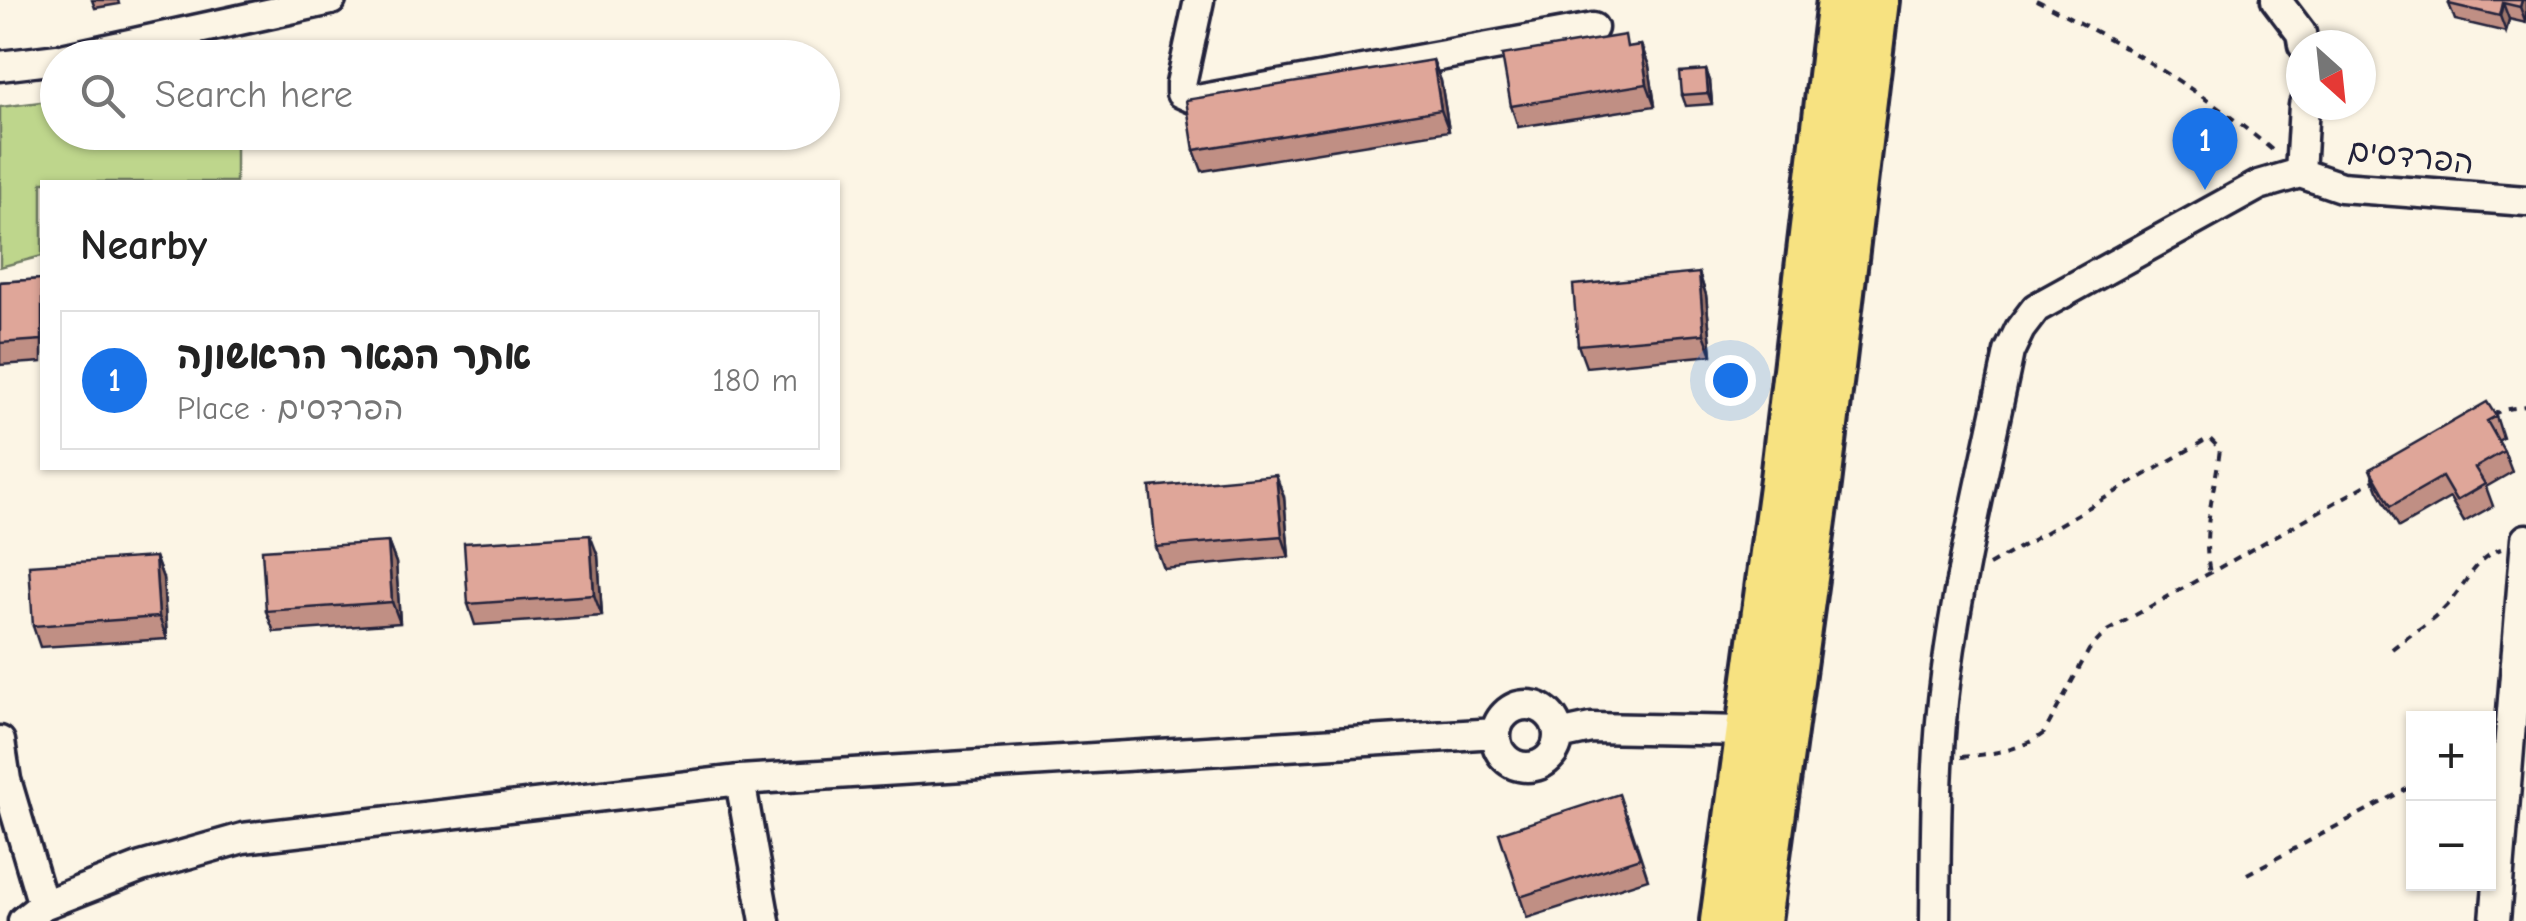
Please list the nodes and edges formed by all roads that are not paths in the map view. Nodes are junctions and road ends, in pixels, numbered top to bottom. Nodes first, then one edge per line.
1 (331, 0) edge
2 (1199, 0) edge
3 (1838, 0) edge
4 (1878, 0) edge
5 (2276, 0) edge
6 (1592, 28) dead end
7 (2299, 30) edge
8 (148, 40) edge
9 (40, 61) edge
10 (0, 66) edge
11 (2303, 120) edge
12 (2300, 173) junction
13 (2526, 202) edge
14 (2526, 542) edge
15 (1747, 731) junction
16 (1496, 733) junction
17 (1559, 735) junction
18 (0, 741) edge
19 (740, 780) junction
20 (33, 913) edge
21 (765, 921) edge
22 (1720, 921) edge
23 (1760, 921) edge
24 (1935, 921) edge
25 (2494, 921) edge

1 - 8 street
2 - 6 street
3 - 15 highway
4 - 23 highway
5 - 7 street
9 - 10 street
11 - 12 street, הפרדסים
12 - 13 street, הפרדסים
12 - 24 street
14 - 25 street
15 - 17 street
15 - 22 highway
16 - 17 street
16 - 17 street
16 - 19 street
18 - 20 street
19 - 20 street
19 - 21 street

